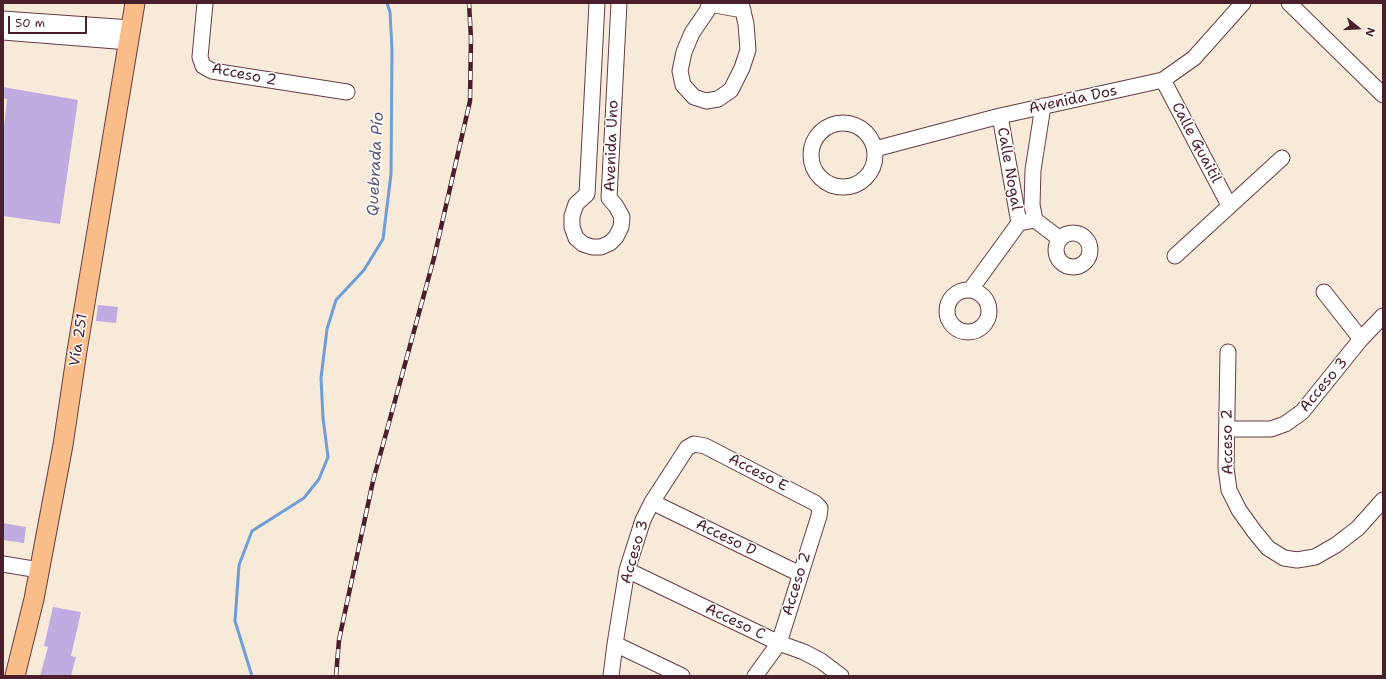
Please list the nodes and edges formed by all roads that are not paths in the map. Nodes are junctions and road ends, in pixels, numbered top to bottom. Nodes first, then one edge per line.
1 (135, 3) edge
2 (205, 3) edge
3 (597, 3) edge
4 (619, 3) edge
5 (1243, 3) edge
6 (1288, 3) edge
7 (710, 4) edge
8 (742, 7) edge
9 (3, 19) edge
10 (19, 27) junction
11 (3, 32) edge
12 (130, 35) junction
13 (1163, 80) junction
14 (348, 92) dead end
15 (1383, 95) edge
16 (1043, 106) junction
17 (1000, 116) junction
18 (875, 149) junction
19 (1282, 158) dead end
20 (1034, 165) junction
21 (1009, 169) junction
22 (1230, 205) junction
23 (1035, 220) junction
24 (1019, 223) junction
25 (1060, 239) dead end
26 (1175, 256) dead end
27 (971, 289) dead end
28 (1324, 292) dead end
29 (1383, 316) edge
30 (1361, 339) junction
31 (1228, 352) dead end
32 (1227, 430) junction
33 (694, 444) joint
34 (1383, 500) edge
35 (652, 502) junction
36 (820, 508) joint
37 (3, 564) edge
38 (39, 570) junction
39 (627, 570) junction
40 (800, 574) junction
41 (779, 643) junction
42 (614, 644) junction
43 (15, 676) edge
44 (611, 676) edge
45 (682, 676) edge
46 (755, 676) edge
47 (841, 676) edge

1 - 12 main road, Vía 251
2 - 14 street, Acceso 2
3 - 4 street, Avenida Uno
5 - 13 street, Avenida Dos
6 - 15 street
7 - 8 street
7 - 8 street
9 - 10 street
10 - 11 street
10 - 12 street
12 - 38 main road, Vía 251
13 - 16 street, Avenida Dos
13 - 22 street, Calle Guaitil
16 - 17 street, Avenida Dos
16 - 20 street, Calle Nogal
17 - 18 street, Avenida Dos
17 - 21 street, Calle Nogal
18 - 18 street
19 - 22 street
20 - 21 street
20 - 23 street, Calle Nogal
21 - 24 street, Calle Nogal
22 - 26 street
23 - 24 street, Calle Nogal
23 - 25 street, Calle Nogal
24 - 27 street, Calle Nogal
28 - 30 street
29 - 30 street, Acceso 3
30 - 32 street, Acceso 3
31 - 32 street, Acceso 2
32 - 34 street, Acceso 2
33 - 35 street, Acceso 3
33 - 36 street, Acceso E
35 - 39 street, Acceso 3
35 - 40 street, Acceso D
36 - 40 street, Acceso 2
37 - 38 street
38 - 43 main road, Vía 251
39 - 41 street, Acceso C
39 - 42 street, Acceso 3
40 - 41 street, Acceso 2
41 - 46 street, Acceso 2
41 - 47 street, Acceso C
42 - 44 street, Acceso 3
42 - 45 street

